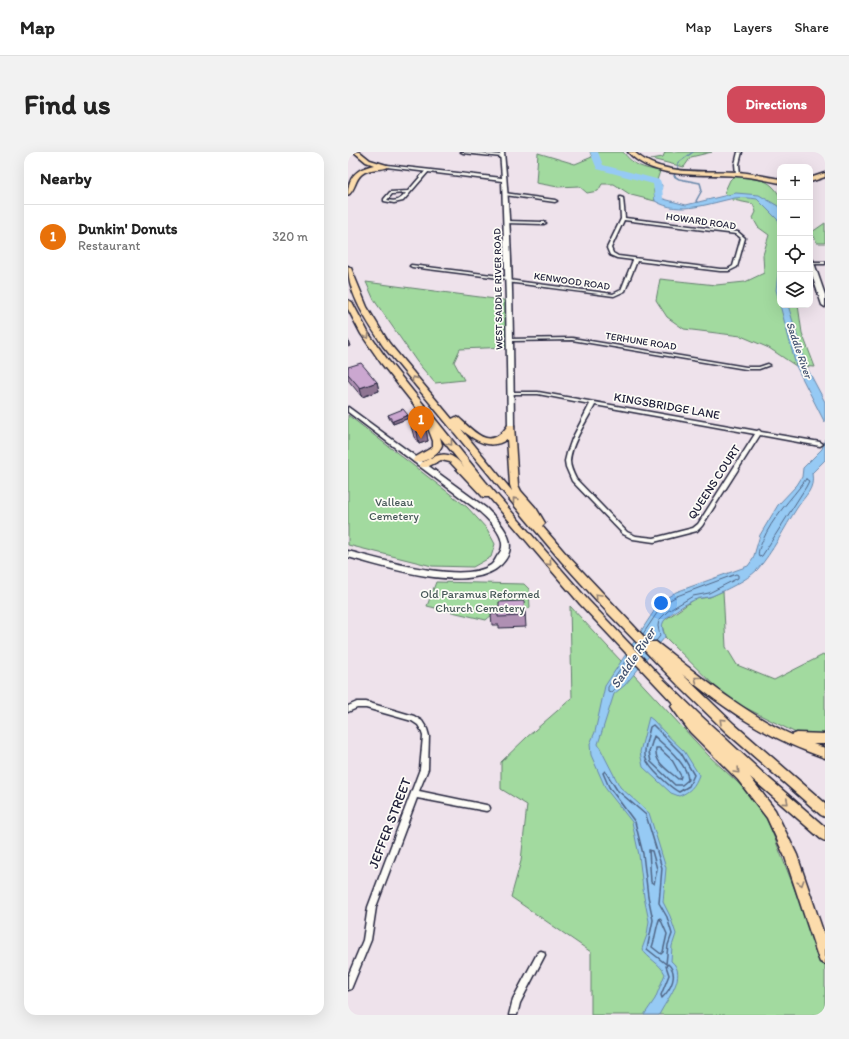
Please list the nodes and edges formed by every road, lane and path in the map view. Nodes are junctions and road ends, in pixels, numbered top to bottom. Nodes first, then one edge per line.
1 (357, 152) edge
2 (463, 152) edge
3 (631, 152) edge
4 (740, 152) edge
5 (503, 153) edge
6 (387, 166) junction
7 (427, 171) junction
8 (738, 174) junction
9 (825, 175) edge
10 (813, 179) edge
11 (504, 180) junction
12 (777, 180) edge
13 (409, 192) junction
14 (348, 193) edge
15 (505, 194) junction
16 (620, 198) dead end
17 (555, 201) dead end
18 (623, 219) junction
19 (506, 222) junction
20 (544, 223) dead end
21 (636, 259) junction
22 (813, 261) edge
23 (825, 263) edge
24 (412, 266) dead end
25 (813, 267) edge
26 (348, 268) edge
27 (508, 280) junction
28 (348, 302) edge
29 (825, 305) edge
30 (509, 340) junction
31 (768, 365) dead end
32 (510, 393) junction
33 (431, 400) junction
34 (593, 403) junction
35 (348, 409) edge
36 (426, 413) junction
37 (511, 426) junction
38 (759, 432) junction
39 (820, 444) dead end
40 (421, 463) junction
41 (504, 510) junction
42 (549, 541) junction
43 (348, 554) edge
44 (669, 662) junction
45 (656, 679) junction
46 (348, 710) edge
47 (775, 733) junction
48 (825, 739) edge
49 (825, 753) edge
50 (415, 794) junction
51 (486, 808) dead end
52 (825, 811) edge
53 (825, 835) edge
54 (541, 956) dead end
55 (825, 957) edge
56 (348, 986) edge
57 (512, 1015) edge

1 - 6 main road
2 - 5 street
3 - 8 main road
4 - 8 street
5 - 11 street, WEST SADDLE RIVER ROAD
6 - 7 street
6 - 14 main road
7 - 11 street
7 - 13 street
8 - 12 main road
9 - 10 main road
11 - 15 street, WEST SADDLE RIVER ROAD
13 - 13 street
15 - 17 street
15 - 19 street, WEST SADDLE RIVER ROAD
16 - 18 street
18 - 21 street
18 - 21 street, HOWARD ROAD
19 - 20 street
19 - 27 street, WEST SADDLE RIVER ROAD
21 - 27 street, KENWOOD ROAD
22 - 23 street
24 - 27 street, KENWOOD ROAD
25 - 29 main road
33 -> 26 main road
27 - 30 street, WEST SADDLE RIVER ROAD
28 -> 36 main road
30 - 31 street, TERHUNE ROAD
30 - 32 street, WEST SADDLE RIVER ROAD
32 - 34 street, KINGSBRIDGE LANE
32 - 37 street, WEST SADDLE RIVER ROAD
33 - 37 main road
42 -> 33 main road
34 - 38 street, KINGSBRIDGE LANE
34 - 38 street, QUEENS COURT
35 - 40 street
36 - 40 main road
36 -> 41 main road
37 - 42 main road
38 - 39 street, KINGSBRIDGE LANE
40 - 41 main road
40 - 43 street
41 -> 45 main road
44 -> 42 main road
47 -> 44 main road
52 -> 44 main road
45 -> 53 main road
45 -> 55 main road
46 - 50 street, JEFFER STREET
47 - 48 main road
47 - 49 main road
50 - 51 street
50 - 56 street, JEFFER STREET
54 - 57 street

